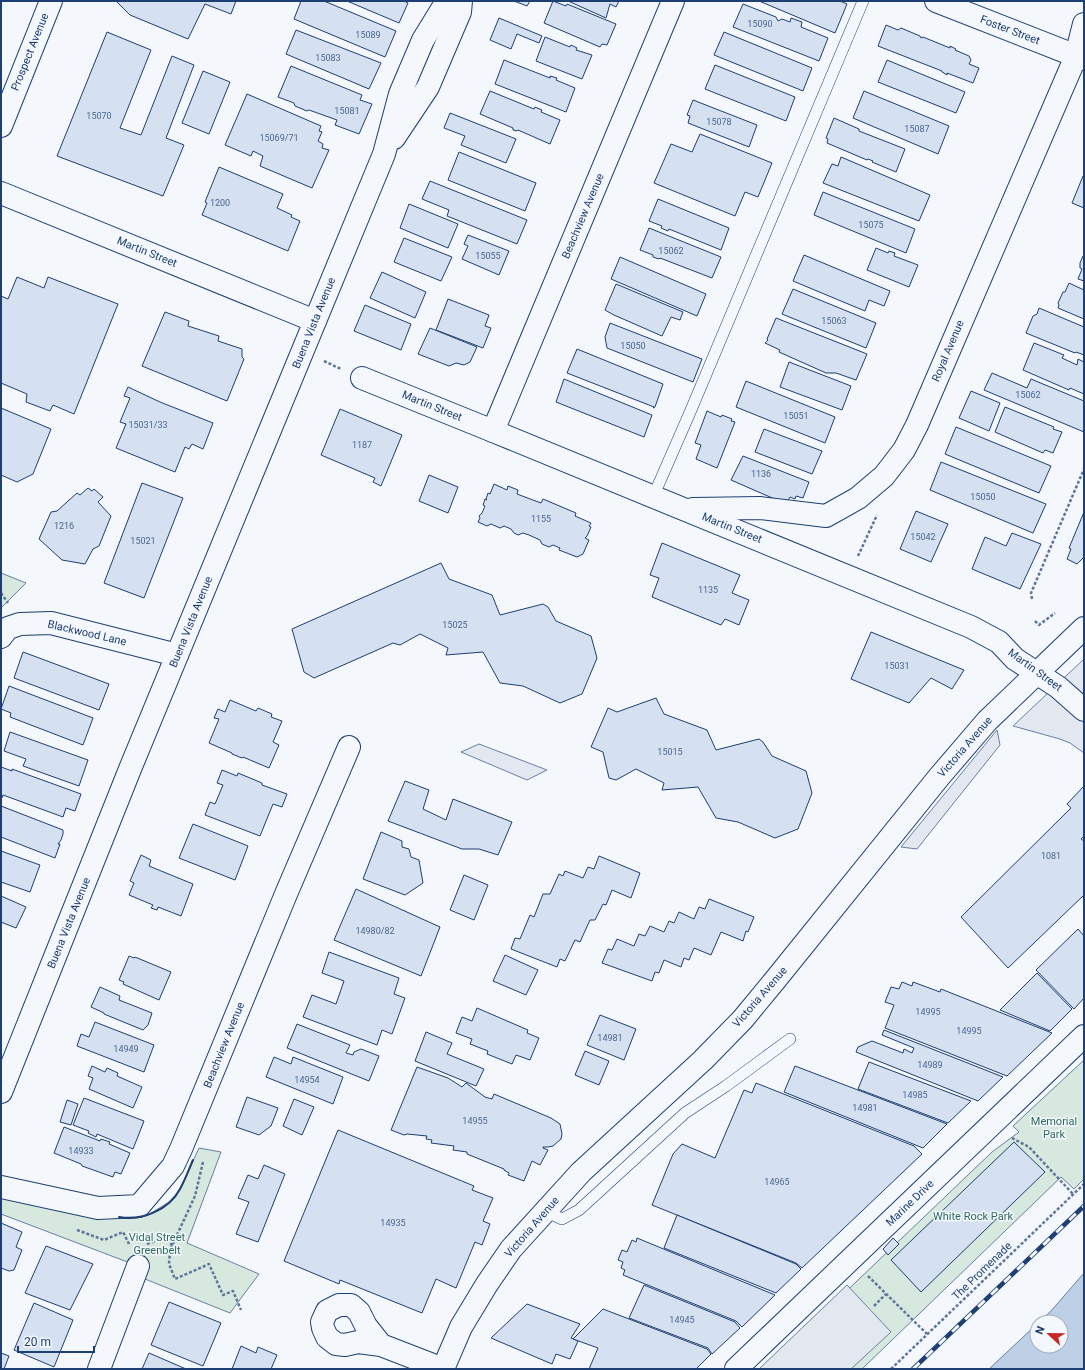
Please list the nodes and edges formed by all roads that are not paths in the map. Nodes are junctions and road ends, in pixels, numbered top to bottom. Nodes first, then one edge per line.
1 (51, 1) edge
2 (447, 1) edge
3 (461, 1) edge
4 (673, 1) edge
5 (863, 1) edge
6 (936, 1) edge
7 (1084, 24) edge
8 (1080, 57) edge
9 (1, 126) edge
10 (384, 154) junction
11 (1, 193) edge
12 (315, 320) junction
13 (362, 378) dead end
14 (493, 431) junction
15 (653, 497) junction
16 (684, 509) junction
17 (1084, 628) edge
18 (1, 637) edge
19 (177, 655) junction
20 (1036, 673) junction
21 (1084, 710) edge
22 (349, 748) dead end
23 (1084, 1036) edge
24 (790, 1039) dead end
25 (1, 1092) edge
26 (1, 1188) edge
27 (545, 1211) junction
28 (138, 1266) dead end
29 (382, 1345) dead end
30 (99, 1369) edge
31 (444, 1369) edge
32 (736, 1369) edge

1 - 9 street, Prospect Avenue
2 - 10 street, Buena Vista Avenue
3 - 10 street, Buena Vista Avenue
4 - 14 street, Beachview Avenue
5 - 15 lane
6 - 8 street, Foster Street
7 - 8 street, Royal Avenue
8 - 16 street, Royal Avenue
10 - 12 street, Buena Vista Avenue
11 - 12 street, Martin Street
12 - 19 street, Buena Vista Avenue
13 - 14 street, Martin Street
14 - 15 street, Martin Street
15 - 16 street, Martin Street
16 - 20 street, Martin Street
17 - 20 street, Victoria Avenue
18 - 19 street, Blackwood Lane
19 - 25 street, Buena Vista Avenue
20 - 21 street, Martin Street
20 - 27 street, Victoria Avenue
22 - 26 street, Beachview Avenue
23 - 32 street, Marine Drive
24 - 27 lane
27 - 31 street, Victoria Avenue
28 - 30 street
29 - 31 street

